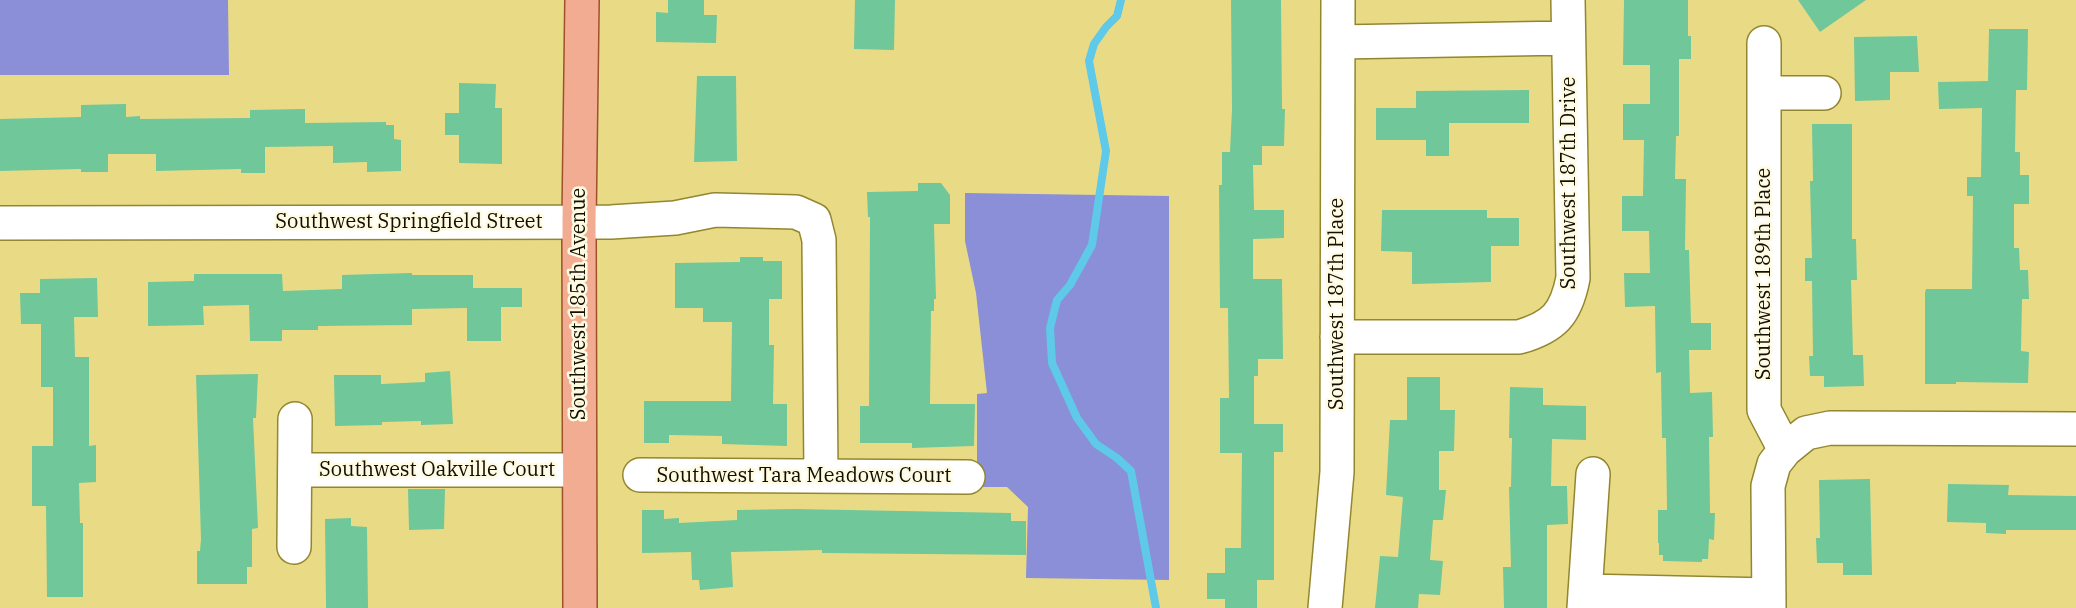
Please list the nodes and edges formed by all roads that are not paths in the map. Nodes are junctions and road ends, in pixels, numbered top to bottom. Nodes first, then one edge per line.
1 (582, 0) edge
2 (1338, 0) edge
3 (1568, 0) edge
4 (1568, 38) junction
5 (1338, 42) junction
6 (1764, 43) dead end
7 (1764, 93) junction
8 (1824, 93) dead end
9 (579, 222) junction
10 (0, 223) edge
11 (1337, 337) junction
12 (295, 419) dead end
13 (2076, 429) edge
14 (1785, 450) junction
15 (296, 470) junction
16 (579, 470) junction
17 (1593, 474) dead end
18 (640, 475) dead end
19 (820, 475) junction
20 (968, 477) dead end
21 (294, 547) dead end
22 (1585, 599) edge
23 (1769, 602) edge
24 (580, 608) edge
25 (1325, 608) edge

1 - 9 main road, Southwest 185th Avenue
2 - 5 street, Southwest 187th Place
3 - 4 street, Southwest 187th Drive
4 - 5 street
4 - 11 street, Southwest 187th Drive
5 - 11 street, Southwest 187th Place
6 - 7 street, Southwest 189th Place
7 - 8 street
7 - 14 street, Southwest 189th Place
9 - 10 street, Southwest Springfield Street
9 - 16 main road, Southwest 185th Avenue
9 - 19 street, Southwest Springfield Street
11 - 25 street, Southwest 187th Place
12 - 15 street
13 - 14 street
14 - 23 street
15 - 16 street, Southwest Oakville Court
15 - 21 street
16 - 24 main road, Southwest 185th Avenue
17 - 22 street
18 - 19 street, Southwest Tara Meadows Court
19 - 20 street, Southwest Tara Meadows Court
22 - 23 street

